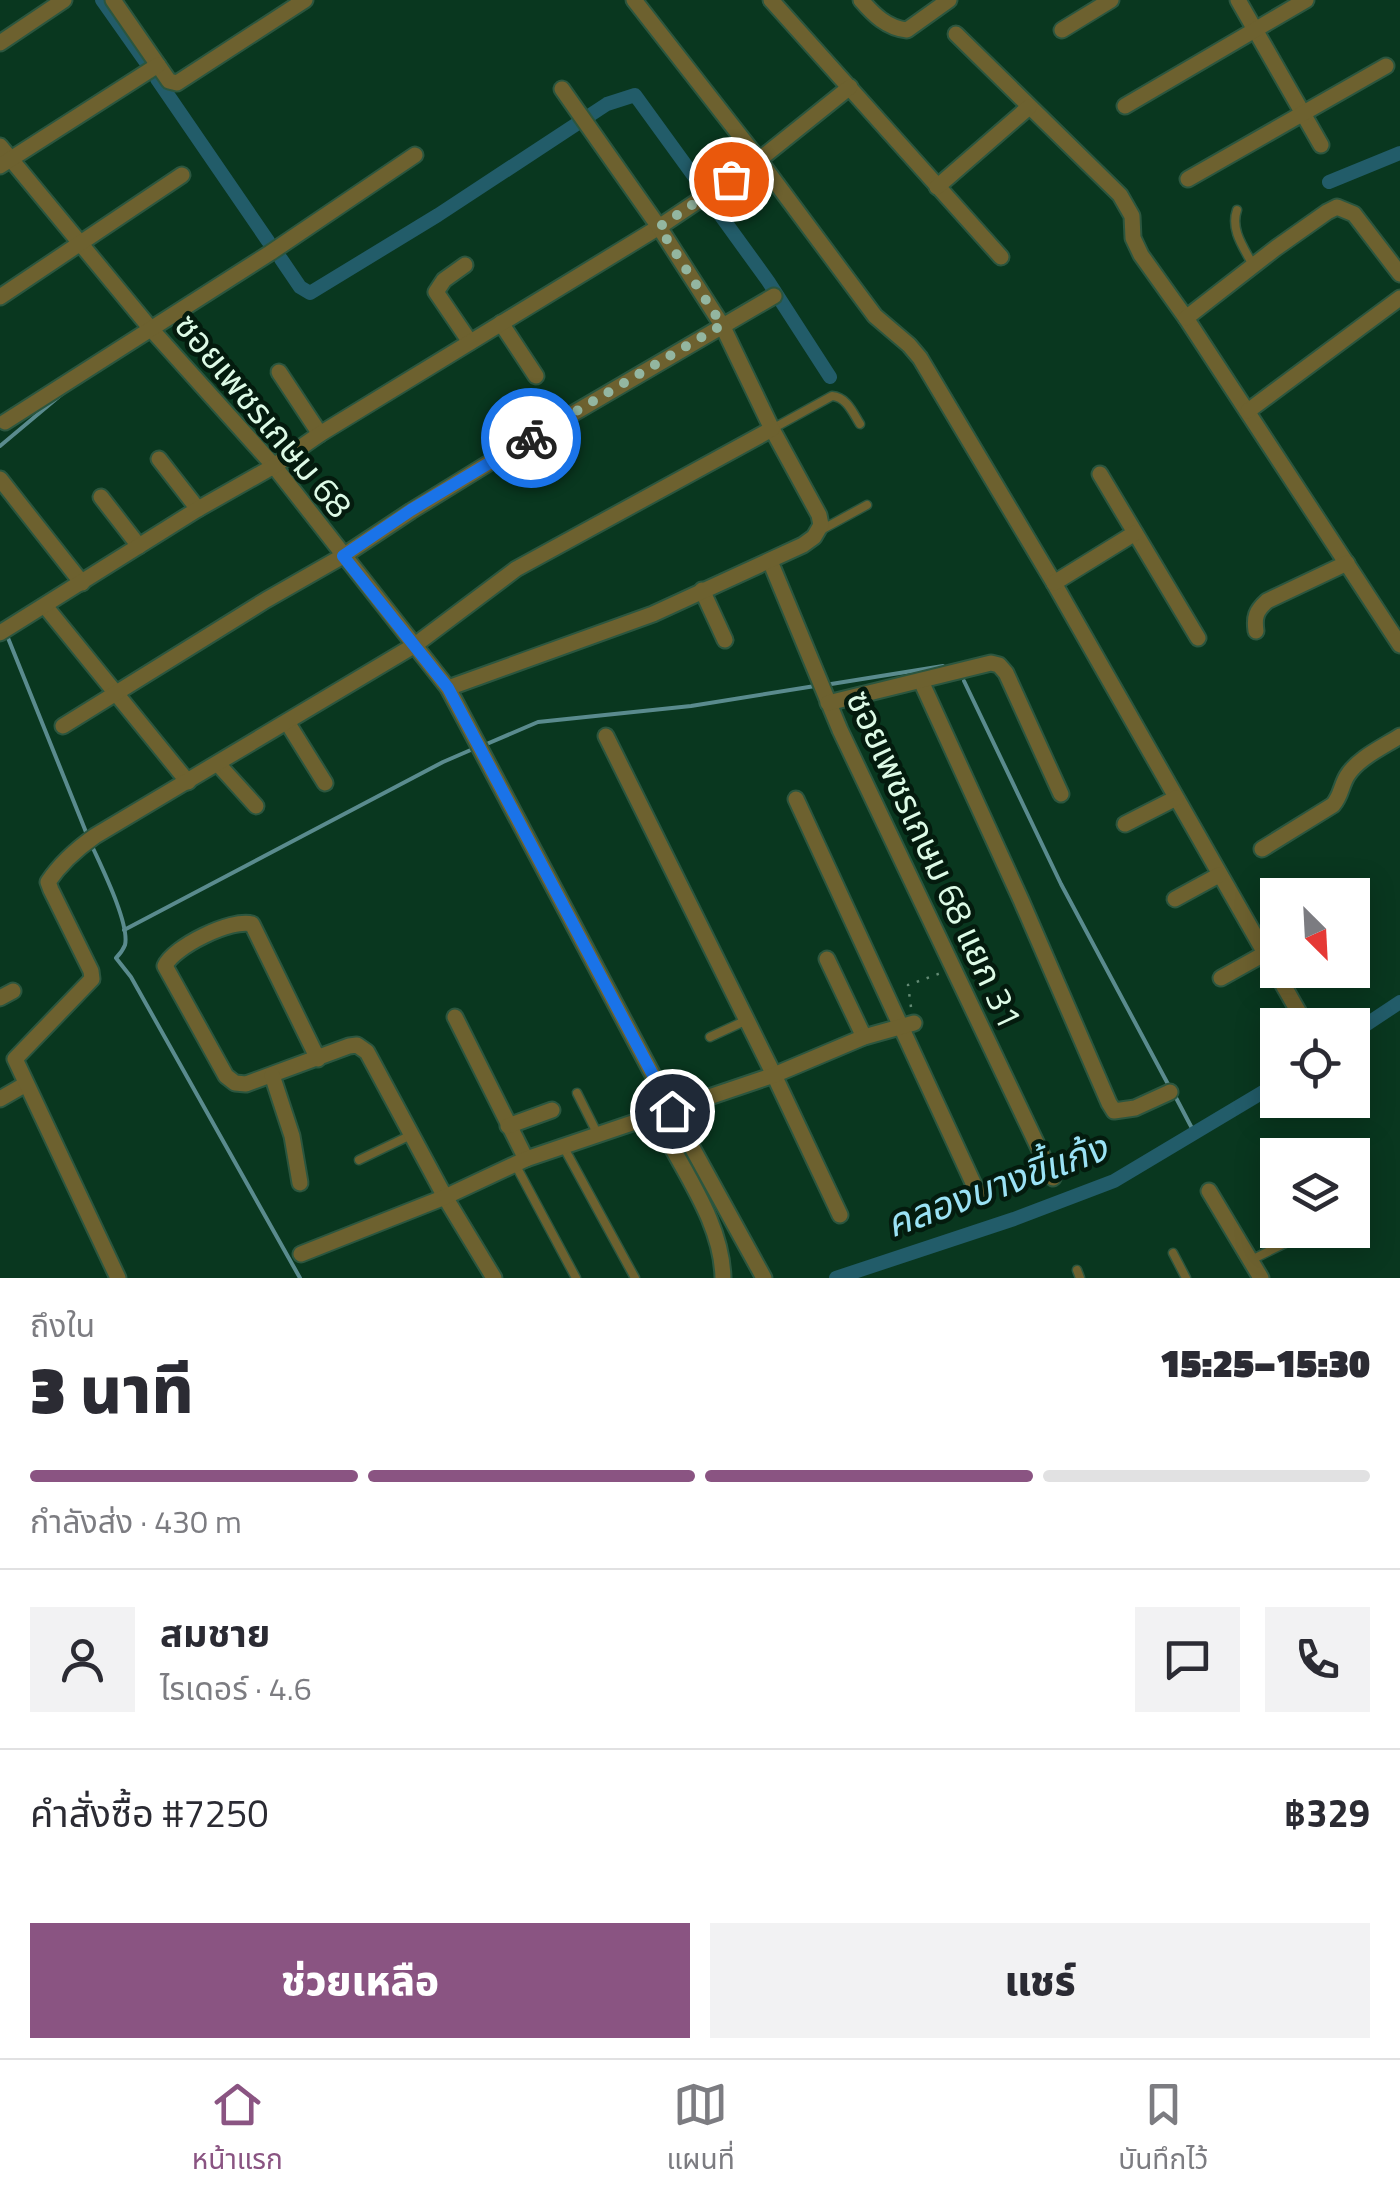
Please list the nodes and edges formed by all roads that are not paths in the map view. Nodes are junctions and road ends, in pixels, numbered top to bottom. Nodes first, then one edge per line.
1 (64, 0) edge
2 (135, 0) edge
3 (306, 0) edge
4 (634, 0) edge
5 (771, 0) edge
6 (860, 0) edge
7 (949, 0) edge
8 (1111, 0) edge
9 (1238, 0) edge
10 (1306, 0) edge
11 (117, 5) edge
12 (1062, 30) dead end
13 (1255, 30) junction
14 (956, 34) dead end
15 (0, 43) edge
16 (158, 66) junction
17 (1386, 66) dead end
18 (850, 87) junction
19 (562, 89) dead end
20 (1124, 106) dead end
21 (1029, 107) junction
22 (1303, 114) junction
23 (1321, 145) dead end
24 (415, 155) dead end
25 (4, 157) edge
26 (759, 160) junction
27 (182, 175) dead end
28 (1188, 178) dead end
29 (937, 188) junction
30 (1237, 210) dead end
31 (659, 227) junction
32 (79, 244) junction
33 (1001, 257) dead end
34 (465, 265) dead end
35 (1253, 265) junction
36 (1400, 274) edge
37 (774, 296) dead end
38 (0, 298) edge
39 (1400, 298) edge
40 (1186, 318) junction
41 (501, 323) junction
42 (722, 325) junction
43 (151, 329) junction
44 (470, 342) junction
45 (278, 372) dead end
46 (536, 376) dead end
47 (1248, 411) junction
48 (6, 422) dead end
49 (860, 424) dead end
50 (772, 429) junction
51 (320, 434) junction
52 (160, 459) dead end
53 (274, 466) junction
54 (1100, 474) dead end
55 (0, 479) edge
56 (101, 497) dead end
57 (867, 505) dead end
58 (198, 509) junction
59 (819, 531) junction
60 (1135, 534) junction
61 (139, 546) junction
62 (343, 556) junction
63 (770, 562) junction
64 (1347, 563) junction
65 (82, 583) junction
66 (1054, 583) junction
67 (702, 590) junction
68 (45, 606) junction
69 (6, 630) edge
70 (1256, 631) dead end
71 (1198, 638) dead end
72 (725, 640) dead end
73 (415, 645) junction
74 (1400, 645) edge
75 (921, 682) junction
76 (448, 688) junction
77 (114, 694) junction
78 (828, 703) junction
79 (287, 722) junction
80 (63, 726) dead end
81 (606, 736) dead end
82 (1400, 736) edge
83 (218, 764) junction
84 (188, 782) junction
85 (326, 784) dead end
86 (1061, 794) dead end
87 (796, 798) dead end
88 (1176, 798) junction
89 (256, 806) dead end
90 (1125, 824) dead end
91 (1262, 849) dead end
92 (1219, 875) junction
93 (1175, 899) dead end
94 (1260, 947) edge
95 (1260, 956) edge
96 (827, 959) dead end
97 (1221, 978) dead end
98 (455, 1018) dead end
99 (747, 1020) junction
100 (907, 1026) junction
101 (710, 1037) dead end
102 (864, 1037) junction
103 (318, 1059) junction
104 (272, 1075) junction
105 (774, 1076) junction
106 (26, 1084) junction
107 (577, 1092) dead end
108 (1170, 1092) dead end
109 (0, 1099) edge
110 (552, 1110) dead end
111 (672, 1111) junction
112 (508, 1126) junction
113 (411, 1134) junction
114 (598, 1135) junction
115 (668, 1140) dead end
116 (563, 1146) junction
117 (359, 1160) dead end
118 (520, 1162) junction
119 (1053, 1178) dead end
120 (300, 1183) dead end
121 (1209, 1190) dead end
122 (445, 1197) junction
123 (982, 1200) dead end
124 (726, 1210) junction
125 (840, 1215) dead end
126 (709, 1216) junction
127 (1287, 1248) edge
128 (1174, 1253) dead end
129 (301, 1254) dead end
130 (1254, 1272) edge
131 (763, 1276) edge
132 (118, 1278) edge
133 (494, 1278) edge
134 (576, 1278) edge
135 (636, 1278) edge
136 (723, 1278) edge
137 (1186, 1278) edge

1 - 15 street
2 - 11 street
3 - 16 street
4 - 26 street
5 - 18 street
6 - 7 street
8 - 12 street
9 - 13 street
10 - 13 street
11 - 16 street
13 - 20 street
13 - 22 street
14 - 21 street
16 - 25 street
17 - 22 street
18 - 26 street
18 - 29 street
19 - 31 street
21 - 29 street
21 - 40 street
22 - 23 street
22 - 28 street
24 - 43 street
25 - 32 street, ซอยเพชรเกษม 68
26 - 31 street
26 - 66 street
27 - 32 street
29 - 33 street
30 - 35 lane
31 - 41 street
31 - 42 street
32 - 38 street
32 - 43 street, ซอยเพชรเกษม 68
34 - 44 street
35 - 36 street
35 - 40 street
37 - 42 street
39 - 47 street
40 - 47 street
41 - 44 street
41 - 46 street
42 - 50 street
42 - 62 street
43 - 48 street
43 - 53 street, ซอยเพชรเกษม 68
44 - 51 street
45 - 51 street
47 - 64 street
49 - 50 lane
50 - 59 street
50 - 73 street
51 - 53 street
52 - 58 street
53 - 58 street
53 - 62 street, ซอยเพชรเกษม 68
54 - 60 street
55 - 65 street
56 - 61 street
57 - 59 lane
58 - 61 street
59 - 63 street
60 - 66 street
60 - 71 street
61 - 65 street
62 - 73 street, ซอยเพชรเกษม 68
62 - 77 street
63 - 67 street
63 - 78 street, ซอยเพชรเกษม 68 แยก 31
64 - 70 street
64 - 74 street
65 - 68 street
66 - 88 street
67 - 72 street
67 - 76 street
68 - 69 street
68 - 77 street
73 - 76 street, ซอยเพชรเกษม 68
73 - 79 street
75 - 78 street
75 - 86 street
75 - 108 street
76 - 111 street, ซอยเพชรเกษม 68
77 - 80 street
77 - 84 street
78 - 119 street, ซอยเพชรเกษม 68 แยก 31
79 - 83 street
79 - 85 street
81 - 99 street
82 - 91 street
83 - 84 street
83 - 89 street
84 - 106 street
87 - 100 street
88 - 90 street
88 - 92 street
92 - 93 street
92 - 94 street
95 - 97 street
96 - 102 street
98 - 112 street
99 - 101 lane
99 - 105 street
100 - 102 street
100 - 123 street
102 - 105 street
103 - 104 street
103 - 104 street
103 - 113 street
104 - 120 street
105 - 111 street
105 - 125 street
106 - 109 street
106 - 132 street
107 - 114 lane
110 - 112 street
111 - 114 street
111 - 124 street, ซอยเพชรเกษม 68
112 - 118 street
113 - 117 lane
113 - 122 street
114 - 116 street
115 - 126 street
116 - 118 street
116 - 135 lane
118 - 122 street
118 - 134 lane
121 - 130 street
122 - 129 street
122 - 133 street
124 - 126 street
124 - 131 street, ซอยเพชรเกษม 68
126 - 136 street
127 - 130 lane
128 - 137 lane

